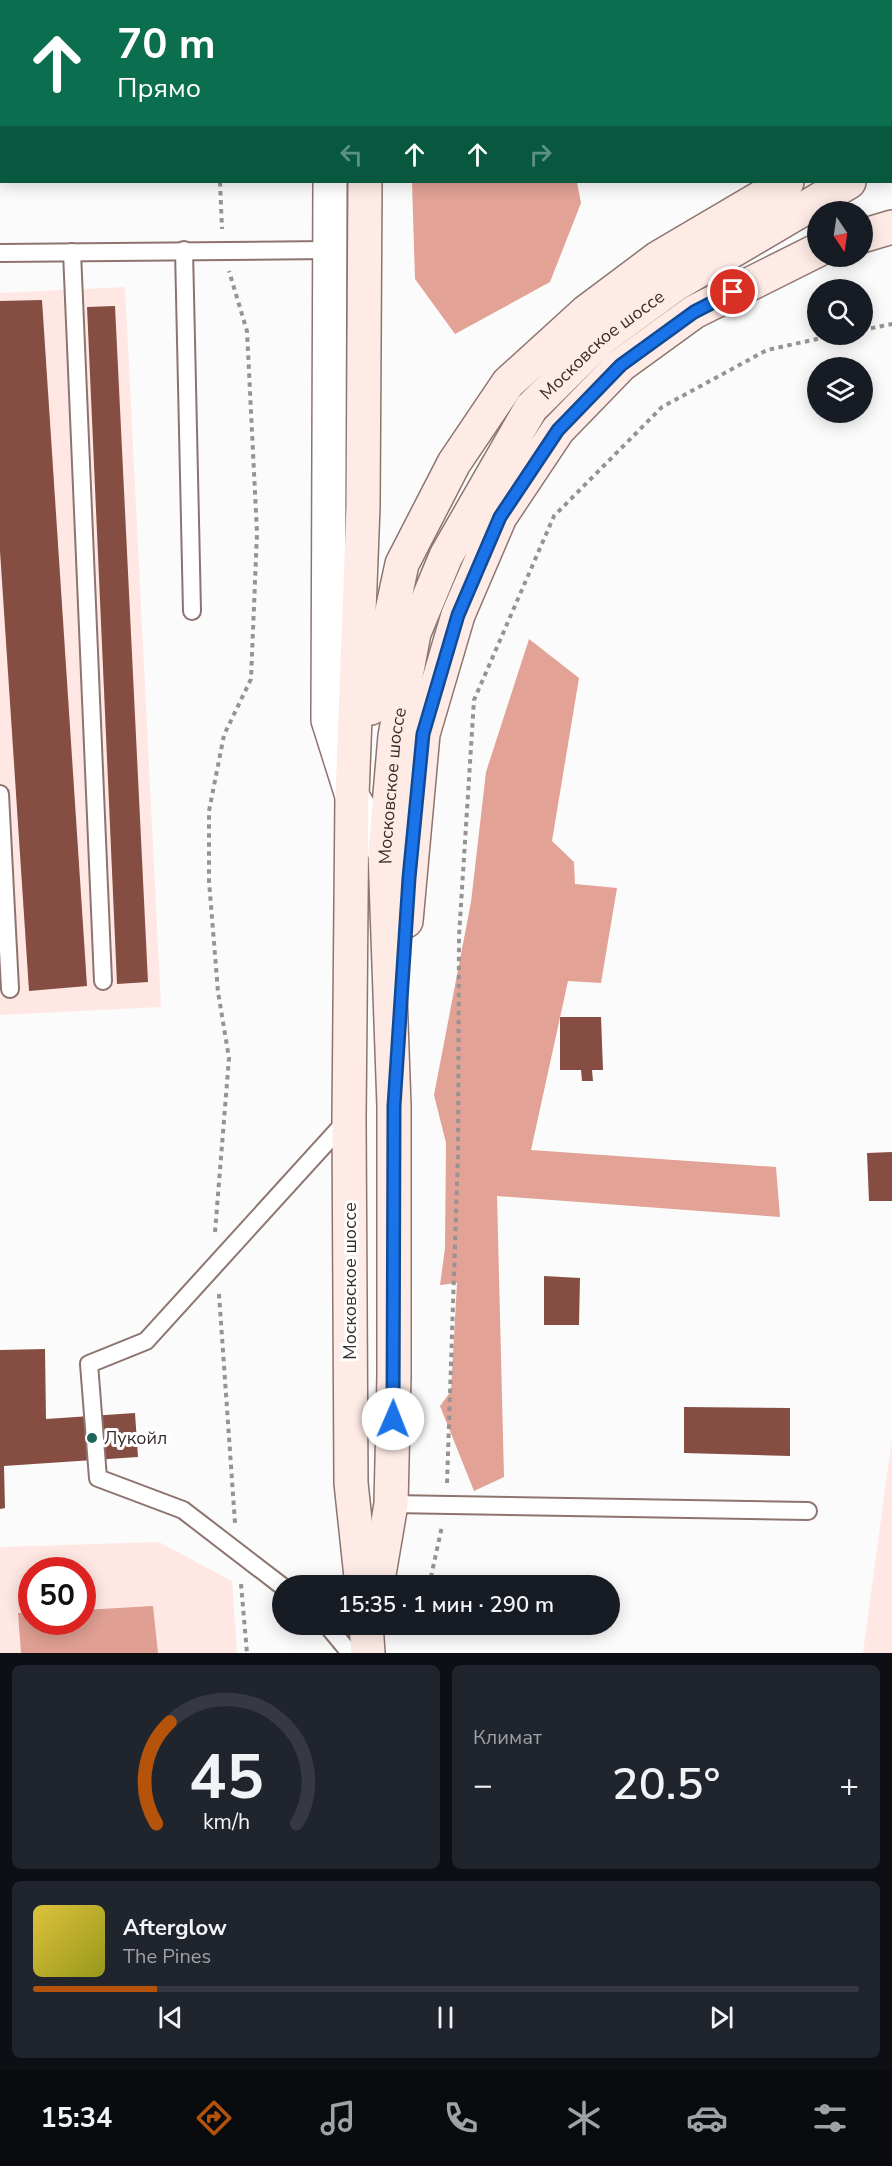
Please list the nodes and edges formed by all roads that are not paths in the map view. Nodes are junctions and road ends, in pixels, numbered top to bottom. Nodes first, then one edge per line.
1 (330, 183) edge
2 (365, 183) edge
3 (785, 183) edge
4 (847, 183) edge
5 (892, 227) edge
6 (873, 233) edge
7 (184, 250) junction
8 (330, 250) junction
9 (72, 252) junction
10 (0, 253) edge
11 (807, 256) edge
12 (192, 611) dead end
13 (0, 794) edge
14 (352, 796) junction
15 (385, 852) junction
16 (103, 981) dead end
17 (10, 989) dead end
18 (394, 1106) junction
19 (349, 1119) junction
20 (391, 1504) junction
21 (808, 1511) dead end
22 (361, 1575) edge
23 (379, 1575) edge
24 (272, 1578) edge

1 - 8 street
2 - 14 main road
3 - 14 main road
4 - 15 main road, Московское шоссе
5 - 6 main road
7 - 8 lane
7 - 9 lane
7 - 12 lane
8 - 14 street
9 - 10 lane
9 - 16 lane
11 - 18 main road
13 - 17 lane
14 - 15 street
14 - 19 main road, Московское шоссе
15 - 18 main road, Московское шоссе
18 - 20 main road, Московское шоссе
19 - 22 main road, Московское шоссе
19 - 24 lane
20 - 21 lane
20 - 23 main road, Московское шоссе

